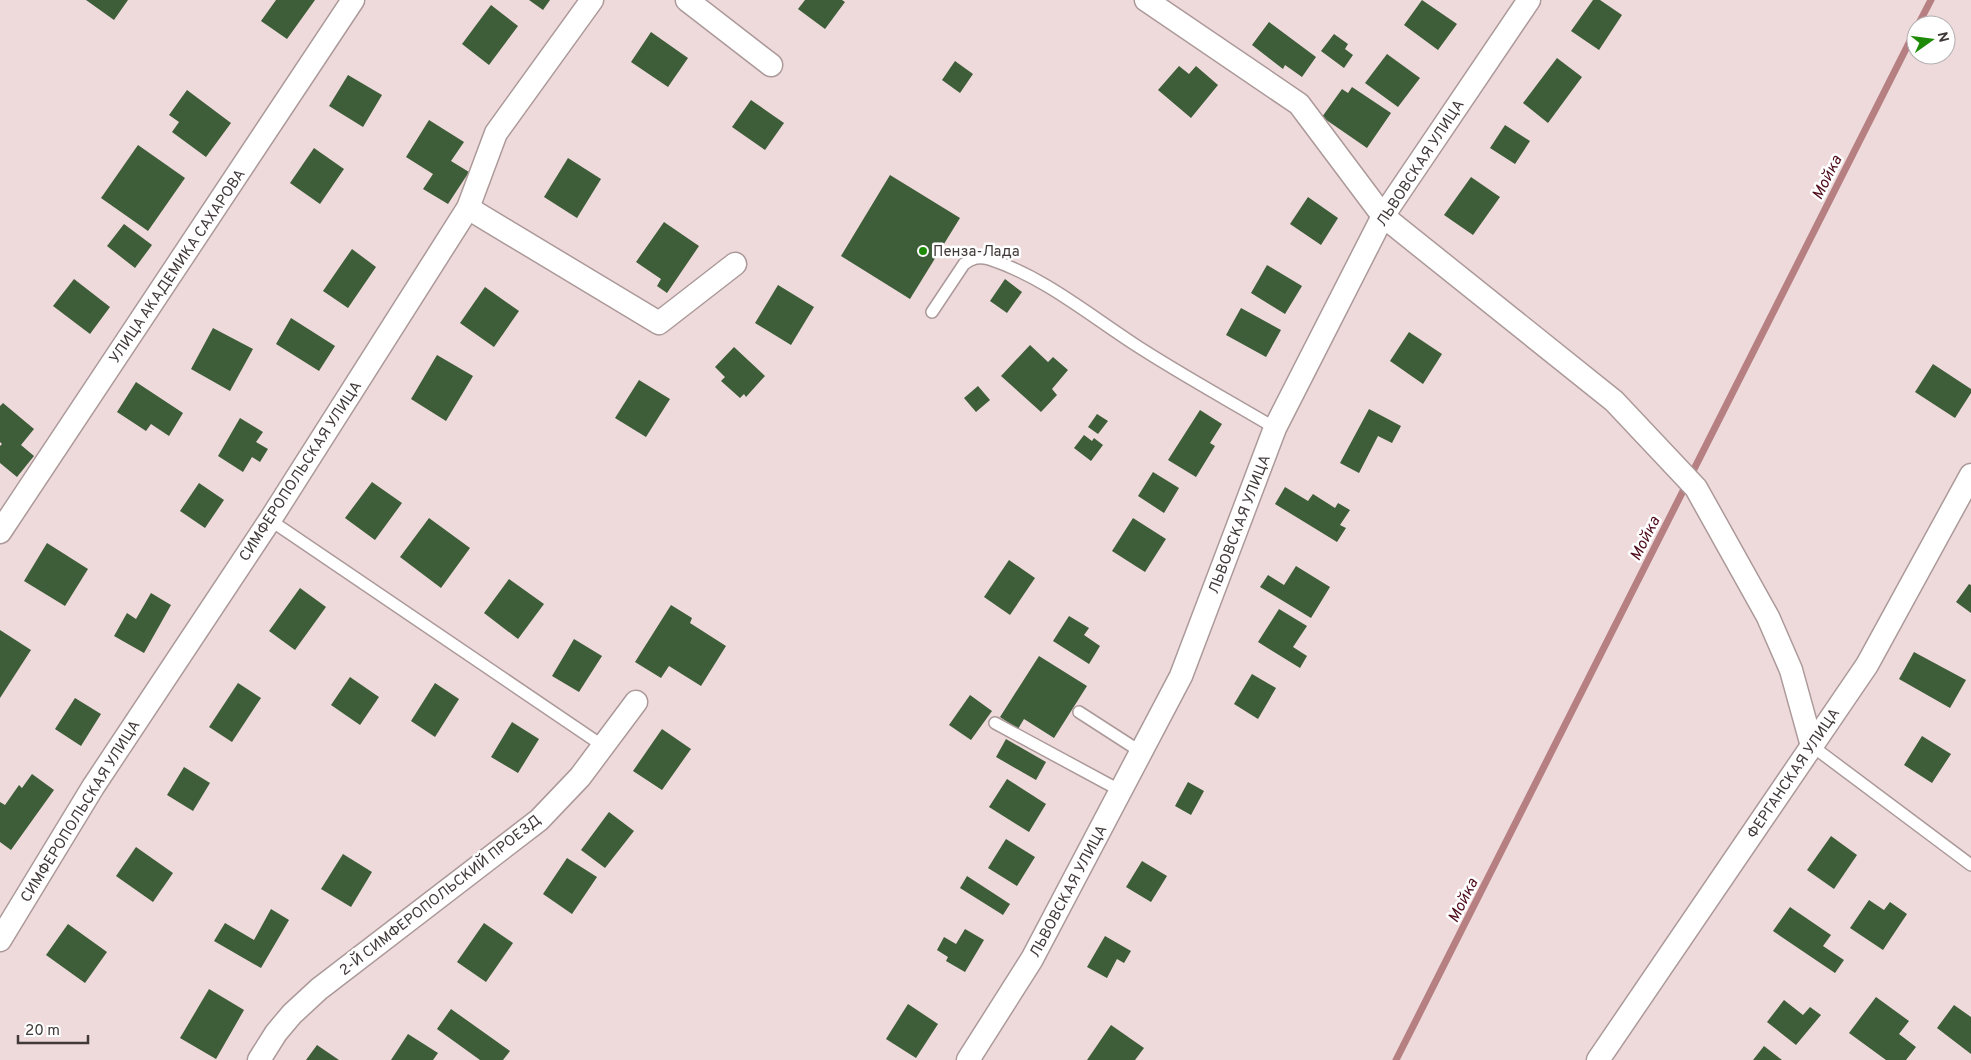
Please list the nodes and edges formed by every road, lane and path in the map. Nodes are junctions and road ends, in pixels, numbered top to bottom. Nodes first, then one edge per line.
1 (353, 0) edge
2 (592, 0) edge
3 (687, 0) edge
4 (1146, 0) edge
5 (1529, 0) edge
6 (772, 65) dead end
7 (468, 208) junction
8 (1383, 216) junction
9 (735, 264) dead end
10 (932, 312) dead end
11 (1275, 428) junction
12 (1971, 476) edge
13 (270, 520) junction
14 (0, 532) edge
15 (636, 702) dead end
16 (1079, 712) dead end
17 (995, 723) dead end
18 (603, 746) junction
19 (1812, 746) junction
20 (1141, 752) junction
21 (1120, 791) junction
22 (1971, 865) edge
23 (0, 940) edge
24 (259, 1060) edge
25 (968, 1060) edge
26 (1598, 1060) edge

1 - 14 street, УЛИЦА АКАДЕМИКА САХАРОВА
2 - 7 street, СИМФЕРОПОЛЬСКАЯ УЛИЦА
3 - 6 street
4 - 8 street
5 - 8 street, ЛЬВОВСКАЯ УЛИЦА
7 - 9 street
7 - 13 street, СИМФЕРОПОЛЬСКАЯ УЛИЦА
8 - 11 street, ЛЬВОВСКАЯ УЛИЦА
8 - 19 street
10 - 11 lane
11 - 20 street, ЛЬВОВСКАЯ УЛИЦА
12 - 19 street, ФЕРГАНСКАЯ УЛИЦА
13 - 18 lane
13 - 23 street, СИМФЕРОПОЛЬСКАЯ УЛИЦА
15 - 18 street, 2-Й СИМФЕРОПОЛЬСКИЙ ПРОЕЗД
16 - 20 lane
17 - 21 lane
18 - 24 street, 2-Й СИМФЕРОПОЛЬСКИЙ ПРОЕЗД
19 - 22 lane
19 - 26 street, ФЕРГАНСКАЯ УЛИЦА
20 - 21 street, ЛЬВОВСКАЯ УЛИЦА
21 - 25 street, ЛЬВОВСКАЯ УЛИЦА

